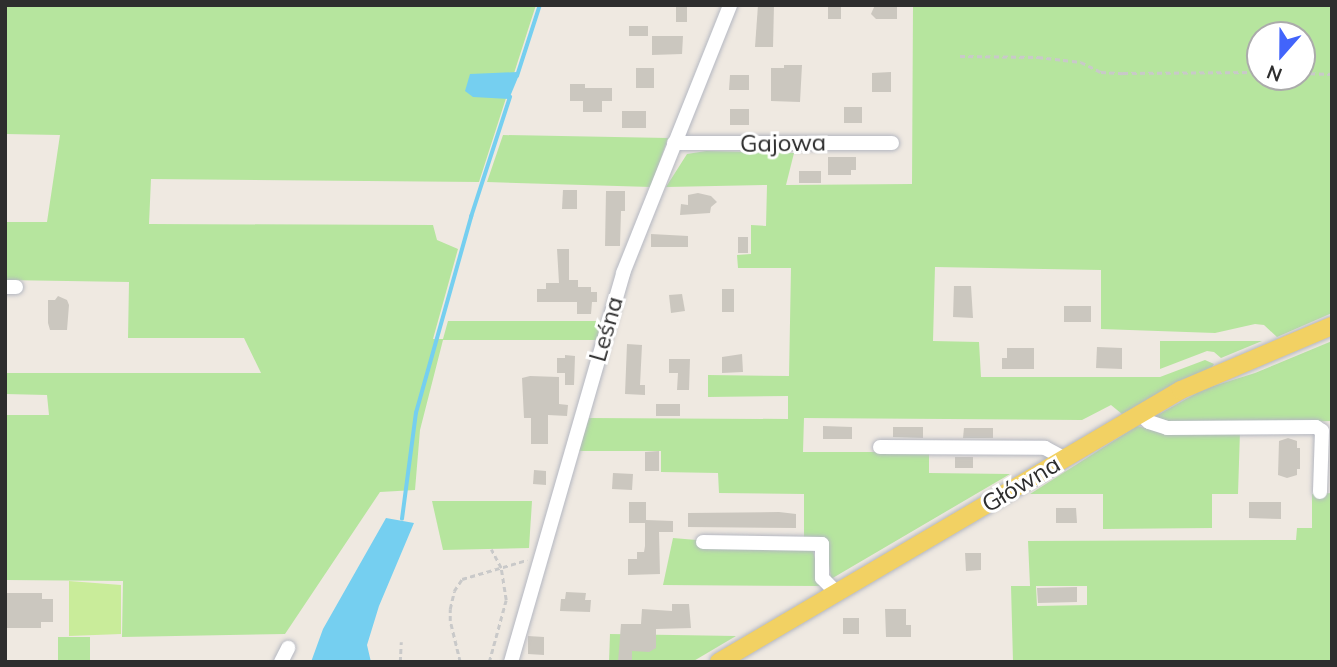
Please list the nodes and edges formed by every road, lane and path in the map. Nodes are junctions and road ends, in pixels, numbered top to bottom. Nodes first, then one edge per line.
1 (730, 5) edge
2 (960, 56) dead end
3 (1246, 72) edge
4 (674, 143) junction
5 (892, 143) dead end
6 (1332, 326) edge
7 (1140, 414) junction
8 (880, 447) dead end
9 (1065, 458) junction
10 (1320, 492) dead end
11 (703, 542) dead end
12 (492, 549) dead end
13 (542, 555) junction
14 (501, 568) junction
15 (837, 593) junction
16 (401, 642) dead end
17 (400, 662) edge
18 (460, 662) edge
19 (489, 662) edge
20 (511, 662) edge
21 (719, 662) edge

1 - 4 street, Leśna
2 - 3 path
4 - 5 street, Gajowa
4 - 13 street, Leśna
6 - 7 main road, Główna
7 - 9 main road, Główna
7 - 10 street
8 - 9 street
9 - 15 main road, Główna
11 - 15 street
12 - 14 path
13 - 14 path
13 - 20 street, Leśna
14 - 18 path
14 - 19 path
15 - 21 main road, Główna
16 - 17 path

